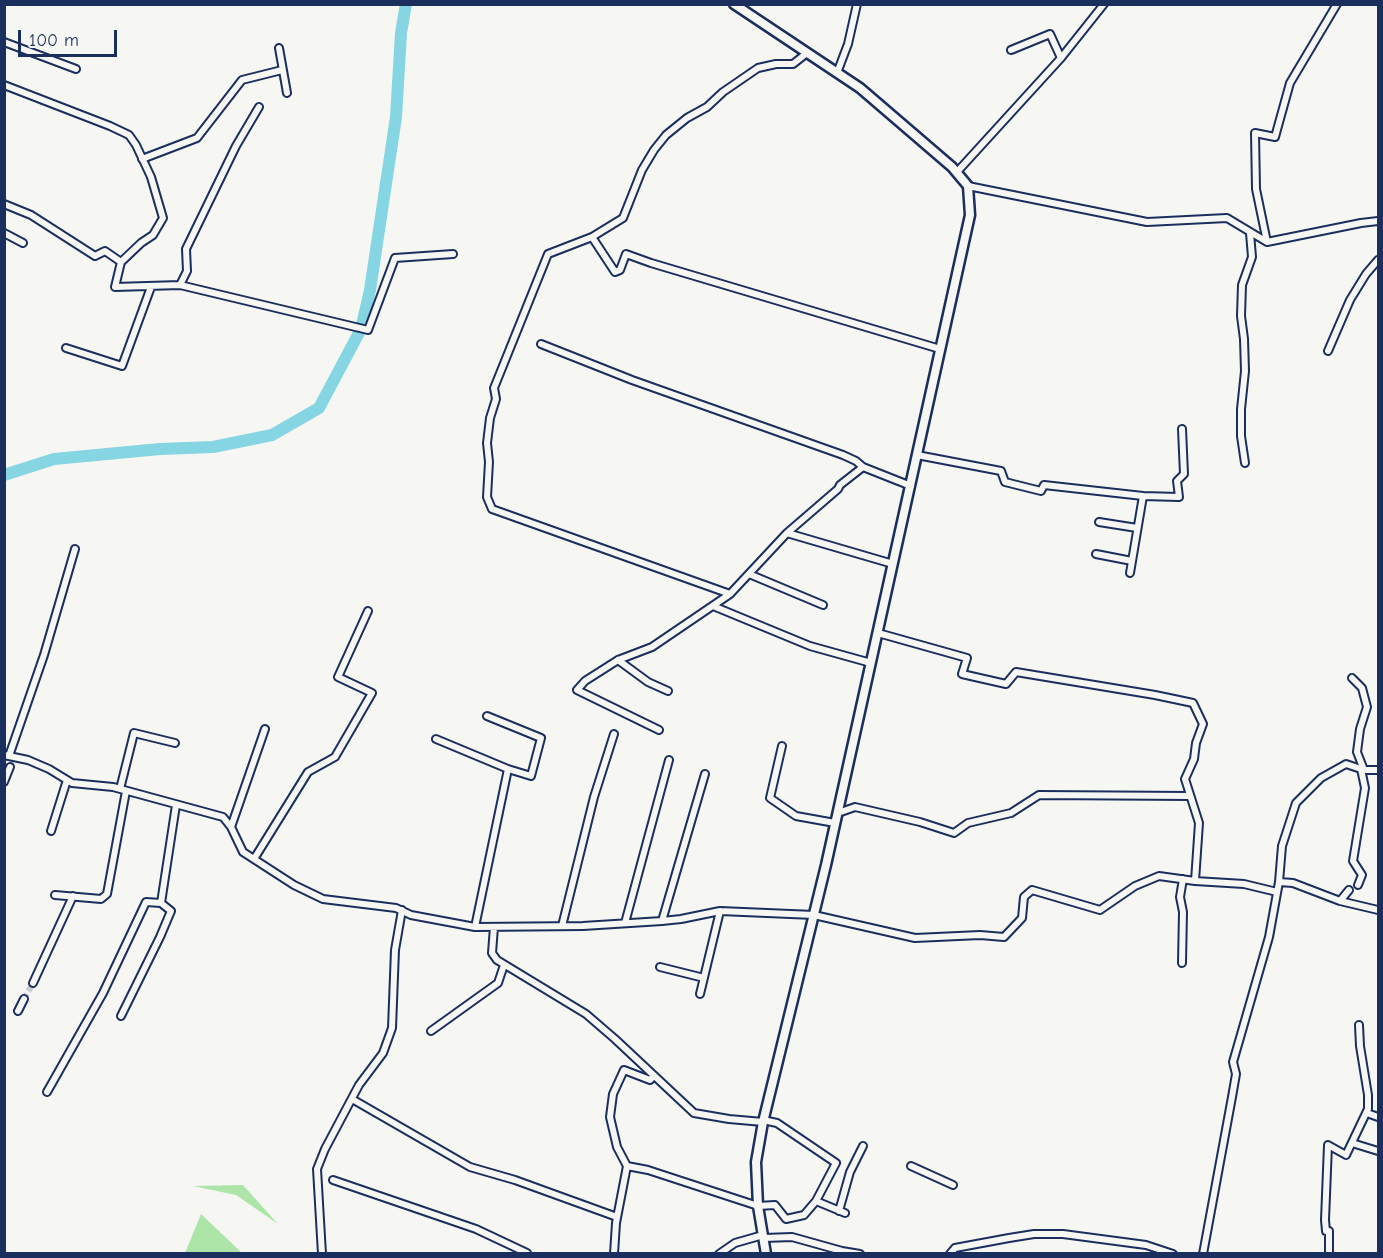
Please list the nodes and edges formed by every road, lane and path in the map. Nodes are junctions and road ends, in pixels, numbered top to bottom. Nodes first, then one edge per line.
1 (734, 4) edge
2 (857, 4) edge
3 (1104, 4) edge
4 (1337, 4) edge
5 (4, 42) edge
6 (279, 48) dead end
7 (1011, 50) dead end
8 (807, 53) junction
9 (1061, 58) junction
10 (76, 69) dead end
11 (282, 70) junction
12 (837, 73) junction
13 (4, 86) edge
14 (286, 93) dead end
15 (259, 107) dead end
16 (142, 159) junction
17 (957, 172) junction
18 (968, 186) junction
19 (4, 204) edge
20 (1378, 221) edge
21 (4, 233) edge
22 (1250, 233) junction
23 (592, 237) junction
24 (1267, 242) junction
25 (23, 243) dead end
26 (453, 254) dead end
27 (1378, 260) edge
28 (121, 262) junction
29 (180, 285) junction
30 (151, 287) junction
31 (541, 344) dead end
32 (66, 348) dead end
33 (940, 349) junction
34 (1328, 351) dead end
35 (1182, 429) dead end
36 (917, 455) junction
37 (1245, 463) dead end
38 (863, 467) junction
39 (911, 486) junction
40 (1143, 496) junction
41 (1100, 522) dead end
42 (1137, 528) junction
43 (787, 533) junction
44 (75, 549) dead end
45 (1096, 554) dead end
46 (1132, 561) junction
47 (893, 564) junction
48 (1130, 573) dead end
49 (749, 574) junction
50 (730, 594) junction
51 (823, 605) dead end
52 (713, 606) junction
53 (368, 610) dead end
54 (878, 633) junction
55 (618, 660) junction
56 (871, 663) junction
57 (1352, 678) dead end
58 (668, 691) dead end
59 (487, 716) dead end
60 (265, 729) dead end
61 (659, 730) dead end
62 (614, 734) dead end
63 (436, 740) dead end
64 (175, 743) dead end
65 (782, 746) dead end
66 (7, 756) edge
67 (669, 760) dead end
68 (10, 766) dead end
69 (508, 769) junction
70 (1363, 770) junction
71 (1378, 770) edge
72 (705, 774) dead end
73 (67, 780) junction
74 (4, 782) edge
75 (123, 790) junction
76 (1191, 796) junction
77 (176, 805) junction
78 (838, 813) junction
79 (835, 823) junction
80 (231, 827) junction
81 (51, 831) dead end
82 (254, 859) junction
83 (1183, 879) junction
84 (1195, 881) junction
85 (1279, 882) junction
86 (1358, 885) dead end
87 (1349, 890) dead end
88 (1277, 892) junction
89 (55, 895) dead end
90 (73, 896) junction
91 (1340, 901) junction
92 (160, 903) junction
93 (402, 910) junction
94 (1378, 910) edge
95 (720, 911) junction
96 (814, 915) junction
97 (662, 921) junction
98 (625, 922) junction
99 (562, 926) junction
100 (475, 927) junction
101 (494, 927) junction
102 (1182, 963) dead end
103 (504, 965) junction
104 (660, 967) dead end
105 (704, 978) junction
106 (33, 982) tunnel mouth
107 (700, 994) dead end
108 (24, 999) tunnel mouth
109 (18, 1011) dead end
110 (121, 1016) dead end
111 (1359, 1025) dead end
112 (431, 1031) dead end
113 (654, 1076) junction
114 (47, 1092) dead end
115 (352, 1099) junction
116 (1366, 1113) junction
117 (1378, 1117) edge
118 (763, 1121) junction
119 (1352, 1143) junction
120 (862, 1146) dead end
121 (1378, 1151) edge
122 (627, 1166) junction
123 (911, 1166) dead end
124 (333, 1180) dead end
125 (953, 1185) dead end
126 (816, 1201) junction
127 (758, 1206) junction
128 (617, 1217) junction
129 (763, 1237) junction
130 (527, 1253) edge
131 (322, 1254) edge
132 (614, 1254) edge
133 (719, 1254) edge
134 (766, 1254) edge
135 (860, 1254) edge
136 (950, 1254) edge
137 (1173, 1254) edge
138 (1203, 1254) edge
139 (1329, 1254) edge

1 - 8 main road
2 - 12 street
3 - 9 street
4 - 24 street
5 - 10 street
6 - 11 street
7 - 9 street
8 - 12 main road
8 - 23 street
9 - 17 street
11 - 14 street
11 - 16 street
12 - 17 main road
13 - 16 street
15 - 29 street
16 - 28 street
17 - 18 main road
18 - 22 street
18 - 33 main road
19 - 28 street
20 - 24 street
21 - 25 street
22 - 24 street
22 - 37 street
23 - 33 street
23 - 50 street
26 - 29 street
27 - 34 street
28 - 30 street
29 - 30 street
30 - 32 street
31 - 38 street
33 - 36 main road
35 - 40 street
36 - 39 main road
36 - 40 street
38 - 39 street
38 - 43 street
39 - 47 main road
40 - 42 street
41 - 42 street
42 - 46 street
43 - 47 street
43 - 49 street
44 - 66 street
45 - 46 street
46 - 48 street
47 - 54 main road
49 - 50 street
49 - 51 street
50 - 52 street
52 - 55 street
52 - 56 street
53 - 82 street
54 - 56 main road
54 - 76 street
55 - 58 street
55 - 61 street
56 - 78 main road
57 - 70 street
59 - 69 street
60 - 80 street
62 - 99 street
63 - 69 street
64 - 75 street
65 - 79 street
66 - 73 street
67 - 98 street
68 - 74 street
69 - 100 street
70 - 71 street
70 - 85 street
70 - 86 street
72 - 97 street
73 - 75 street
73 - 81 street
75 - 77 street
75 - 90 street
76 - 78 street
76 - 84 street
77 - 80 street
77 - 92 street
78 - 79 main road
79 - 96 main road
80 - 82 street
82 - 93 street
83 - 84 street
83 - 96 street
83 - 102 street
84 - 88 street
85 - 88 street
85 - 91 street
87 - 91 street
88 - 138 street
89 - 90 street
90 - 106 street
91 - 94 street
92 - 110 street
92 - 114 street
93 - 100 street
93 - 115 street
95 - 96 street
95 - 97 street
95 - 105 street
96 - 118 main road
97 - 98 street
98 - 99 street
99 - 101 street
100 - 101 street
101 - 103 street
103 - 112 street
103 - 113 street
104 - 105 street
105 - 107 street
108 - 109 street
111 - 116 street
113 - 118 street
113 - 122 street
115 - 128 street
115 - 131 street
116 - 117 street
116 - 119 street
118 - 126 street
118 - 127 main road
119 - 121 street
119 - 139 street
120 - 126 street
122 - 127 street
122 - 128 street
123 - 125 street
124 - 130 street
126 - 127 street
127 - 129 main road
128 - 132 street
129 - 133 street
129 - 134 main road
129 - 135 street
136 - 137 street

